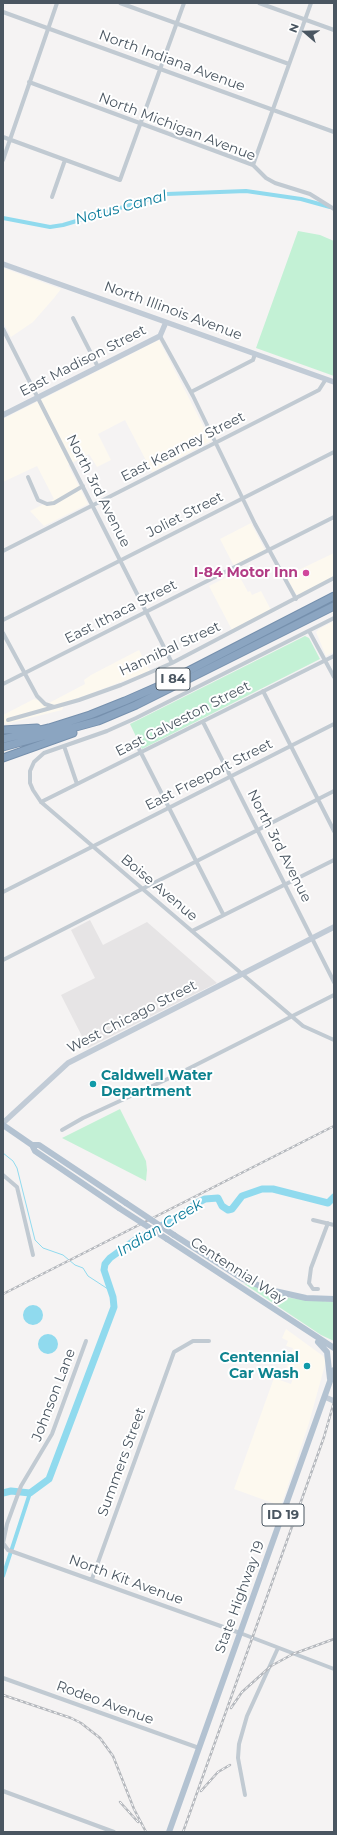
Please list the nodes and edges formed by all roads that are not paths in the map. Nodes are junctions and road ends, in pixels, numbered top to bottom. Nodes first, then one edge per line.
1 (57, 3) edge
2 (120, 3) edge
3 (184, 3) edge
4 (259, 3) edge
5 (311, 3) edge
6 (3, 12) edge
7 (305, 20) junction
8 (177, 24) junction
9 (48, 28) junction
10 (334, 30) edge
11 (289, 64) junction
12 (161, 69) junction
13 (29, 82) junction
14 (273, 110) junction
15 (140, 124) junction
16 (334, 132) edge
17 (3, 137) edge
18 (9, 139) junction
19 (3, 160) edge
20 (65, 160) junction
21 (252, 165) junction
22 (52, 197) dead end
23 (334, 209) edge
24 (3, 264) edge
25 (73, 318) dead end
26 (166, 322) junction
27 (3, 329) edge
28 (160, 336) junction
29 (256, 354) junction
30 (98, 367) junction
31 (326, 379) junction
32 (334, 382) edge
33 (190, 392) junction
34 (38, 397) junction
35 (3, 415) edge
36 (216, 442) junction
37 (334, 452) edge
38 (28, 477) dead end
39 (83, 486) junction
40 (243, 498) junction
41 (93, 505) junction
42 (334, 517) edge
43 (269, 550) junction
44 (3, 551) edge
45 (121, 560) junction
46 (334, 578) edge
47 (334, 596) edge
48 (296, 599) junction
49 (334, 606) edge
50 (147, 612) junction
51 (334, 618) edge
52 (3, 620) edge
53 (309, 631) junction
54 (3, 632) edge
55 (334, 656) edge
56 (325, 661) junction
57 (172, 663) junction
58 (25, 673) junction
59 (334, 677) edge
60 (3, 684) edge
61 (263, 691) junction
62 (55, 707) junction
63 (8, 720) dead end
64 (98, 721) junction
65 (203, 722) junction
66 (334, 724) edge
67 (49, 728) junction
68 (3, 730) edge
69 (3, 739) edge
70 (136, 741) dead end
71 (64, 746) junction
72 (291, 746) junction
73 (3, 747) edge
74 (140, 752) junction
75 (3, 758) edge
76 (231, 776) junction
77 (77, 784) junction
78 (334, 791) edge
79 (318, 799) junction
80 (41, 802) junction
81 (168, 808) junction
82 (258, 829) junction
83 (334, 831) edge
84 (94, 846) junction
85 (334, 860) edge
86 (197, 861) junction
87 (285, 884) junction
88 (142, 888) junction
89 (3, 892) edge
90 (223, 914) junction
91 (334, 926) edge
92 (192, 931) junction
93 (312, 937) junction
94 (3, 960) edge
95 (242, 974) junction
96 (334, 982) edge
97 (334, 995) edge
98 (292, 1016) junction
99 (334, 1040) edge
100 (3, 1124) edge
101 (62, 1130) dead end
102 (32, 1145) junction
103 (3, 1175) edge
104 (313, 1220) dead end
105 (328, 1223) junction
106 (334, 1225) edge
107 (33, 1255) dead end
108 (318, 1289) dead end
109 (256, 1297) junction
110 (334, 1298) edge
111 (86, 1341) dead end
112 (209, 1341) dead end
113 (334, 1348) edge
114 (334, 1370) edge
115 (331, 1385) edge
116 (325, 1397) junction
117 (334, 1401) edge
118 (5, 1545) edge
119 (92, 1579) junction
120 (240, 1633) junction
121 (278, 1648) junction
122 (334, 1669) edge
123 (3, 1678) edge
124 (199, 1748) junction
125 (3, 1791) edge
126 (245, 1795) dead end
127 (114, 1832) edge
128 (169, 1832) edge

1 - 9 street
2 - 8 street
3 - 8 street
4 - 7 street
5 - 7 street
6 - 9 street, North Indiana Avenue
7 - 10 street
7 - 11 street
8 - 11 street
8 - 12 street
9 - 12 street, North Indiana Avenue
9 - 13 street
11 - 14 street
12 - 14 street, North Indiana Avenue
12 - 15 street
13 - 15 street, North Michigan Avenue
13 - 18 street
14 - 16 street, North Indiana Avenue
14 - 21 street
15 - 20 street
15 - 21 street, North Michigan Avenue
17 - 18 street
18 - 19 street
18 - 20 street
20 - 22 street
21 - 23 street, North Michigan Avenue
24 - 26 street, North Illinois Avenue
25 - 30 street
26 - 28 street, East Madison Street
26 - 29 street, North Illinois Avenue
27 - 34 street, North 3rd Avenue
28 - 30 street, East Madison Street
28 - 33 street
29 - 31 street, North Illinois Avenue
29 - 33 street
30 - 34 street, East Madison Street
31 - 32 street, North Illinois Avenue
31 - 36 street, East Kearney Street
33 - 36 street
34 - 35 street, East Madison Street
34 - 39 street, North 3rd Avenue
36 - 40 street
36 - 41 street, East Kearney Street
37 - 40 street, Joliet Street
38 - 39 street
39 - 41 street, North 3rd Avenue
40 - 43 street
40 - 45 street, Joliet Street
41 - 44 street, East Kearney Street
41 - 45 street, North 3rd Avenue
42 - 43 street, East Ithaca Street
43 - 48 street
43 - 50 street, East Ithaca Street
45 - 50 street, North 3rd Avenue
45 - 52 street, Joliet Street
46 - 48 street, Hannibal Street
47 - 67 highway, I 84
48 - 57 street, Hannibal Street
49 - 64 highway, I 84
50 - 57 street, North 3rd Avenue
50 - 58 street, East Ithaca Street
51 - 53 street
53 - 56 street
53 - 71 street
54 - 58 street
55 - 56 street, East Galveston Street
56 - 59 street
56 - 61 street, East Galveston Street
57 - 62 street, Hannibal Street
58 - 60 street, East Ithaca Street
58 - 62 street
61 - 65 street, East Galveston Street
61 - 72 street
62 - 63 street, Hannibal Street
64 - 73 highway, I 84
64 - 75 highway
65 - 74 street, East Galveston Street
65 - 76 street, North 3rd Avenue
66 - 72 street, East Freeport Street
67 - 68 highway
67 - 69 highway, I 84
70 - 74 street
71 - 77 street
71 - 80 street, Boise Avenue
72 - 76 street, East Freeport Street
72 - 79 street
74 - 77 street, East Galveston Street
74 - 81 street
76 - 81 street, East Freeport Street
76 - 82 street, North 3rd Avenue
77 - 80 street, East Galveston Street
78 - 79 street
79 - 82 street
79 - 83 street
80 - 84 street, Boise Avenue
81 - 84 street, East Freeport Street
81 - 86 street
82 - 86 street
82 - 87 street, North 3rd Avenue
84 - 88 street, Boise Avenue
84 - 89 street, East Freeport Street
85 - 87 street
86 - 88 street
86 - 90 street
87 - 90 street
87 - 93 street, North 3rd Avenue
88 - 92 street, Boise Avenue
88 - 94 street
90 - 92 street
91 - 93 street, West Chicago Street
92 - 95 street, Boise Avenue
93 - 95 street, West Chicago Street
93 - 96 street, North 3rd Avenue
95 - 98 street, Boise Avenue
95 - 100 street, West Chicago Street
97 - 98 street
98 - 99 street, Boise Avenue
98 - 101 street
100 - 102 main road, Centennial Way
102 - 109 main road, Centennial Way, bridge
102 - 110 main road, Centennial Way, bridge
103 - 107 street
104 - 105 street
105 - 106 street
105 - 108 street
109 - 113 main road, Centennial Way
109 - 115 main road
111 - 118 street, Johnson Lane
112 - 119 street, Summers Street
114 - 115 main road, State Highway 19 / ID 19
115 - 116 main road, State Highway 19 / ID 19
116 - 117 street
116 - 120 main road, State Highway 19 / ID 19
118 - 119 street, North Kit Avenue
119 - 120 street, North Kit Avenue
120 - 121 street, North Kit Avenue
120 - 124 main road, State Highway 19 / ID 19
121 - 122 street, North Kit Avenue
121 - 126 street
123 - 124 street, Rodeo Avenue
124 - 128 main road, State Highway 19 / ID 19
125 - 127 street

